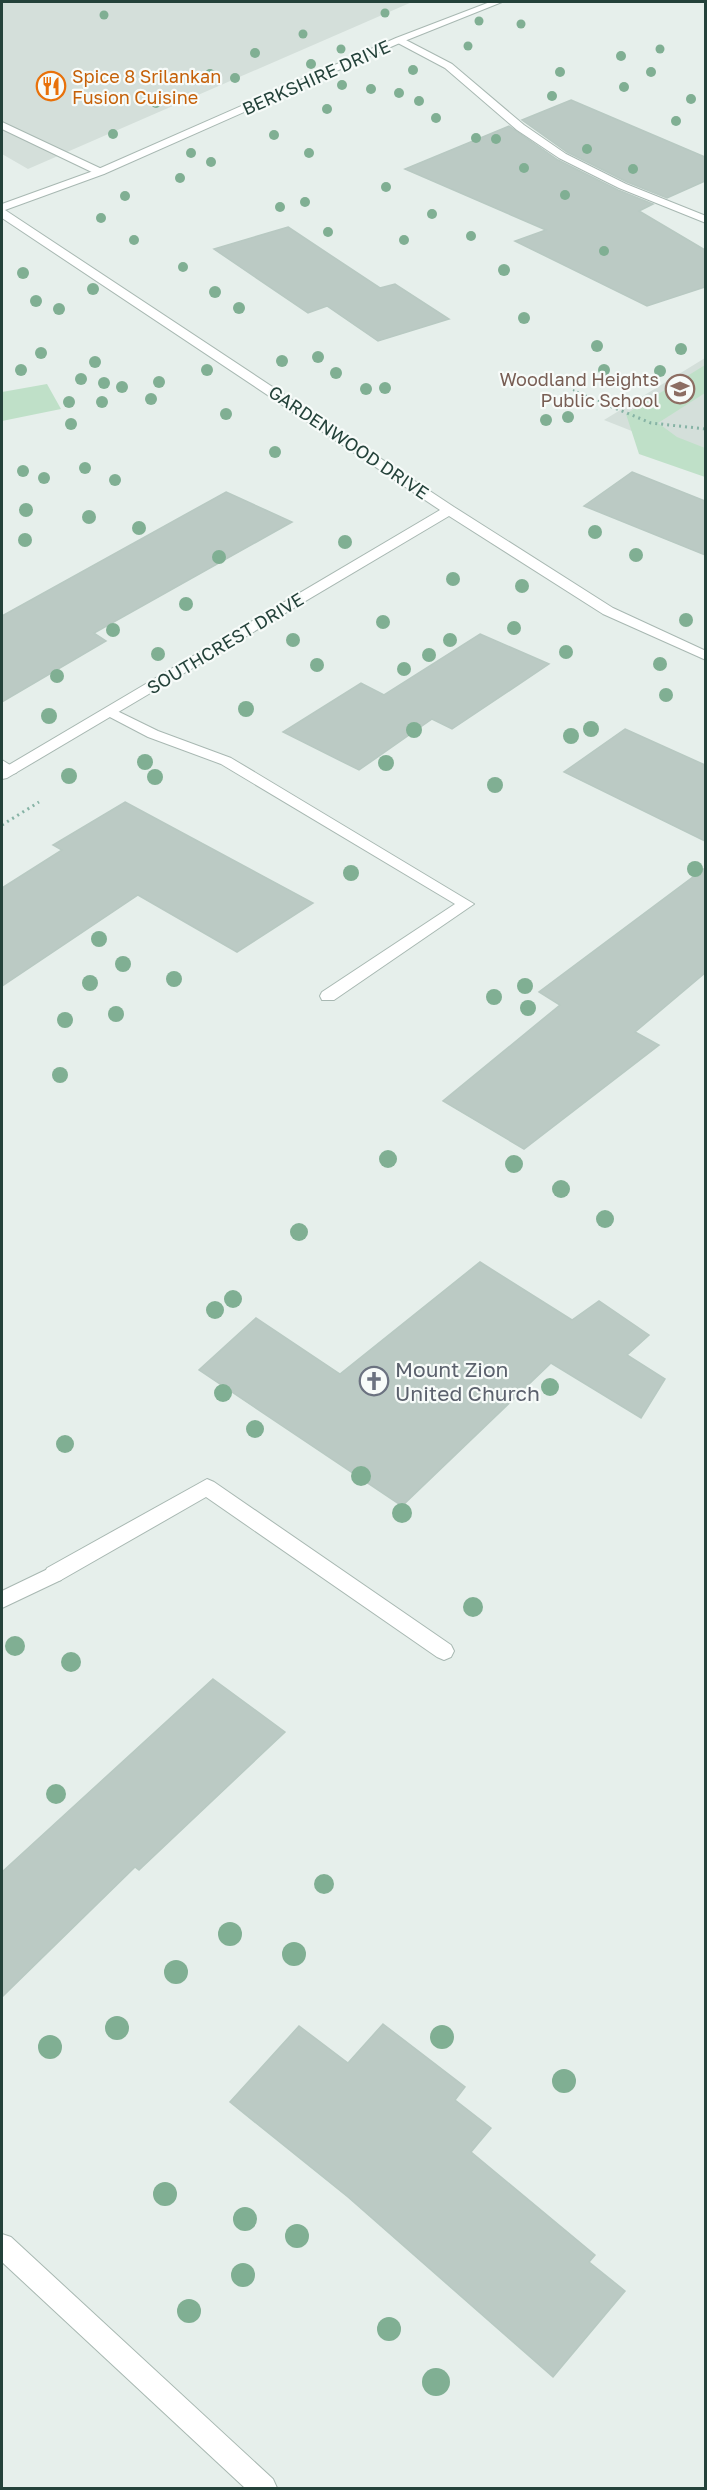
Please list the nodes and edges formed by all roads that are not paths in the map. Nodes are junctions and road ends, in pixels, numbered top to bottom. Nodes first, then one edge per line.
1 (497, 2) edge
2 (399, 40) junction
3 (2, 125) edge
4 (100, 172) junction
5 (2, 208) edge
6 (2, 213) edge
7 (705, 220) edge
8 (449, 510) junction
9 (705, 656) edge
10 (111, 711) junction
11 (5, 770) edge
12 (328, 996) dead end
13 (2, 1600) edge
14 (444, 1651) dead end
15 (2, 2246) edge
16 (264, 2488) edge

1 - 2 street, BERKSHIRE DRIVE
2 - 4 street, BERKSHIRE DRIVE
2 - 7 street
3 - 4 street
4 - 5 street, BERKSHIRE DRIVE
6 - 8 street, GARDENWOOD DRIVE
8 - 9 street, GARDENWOOD DRIVE
8 - 10 street, SOUTHCREST DRIVE
10 - 11 street, SOUTHCREST DRIVE
10 - 12 street
13 - 14 street
15 - 16 street

